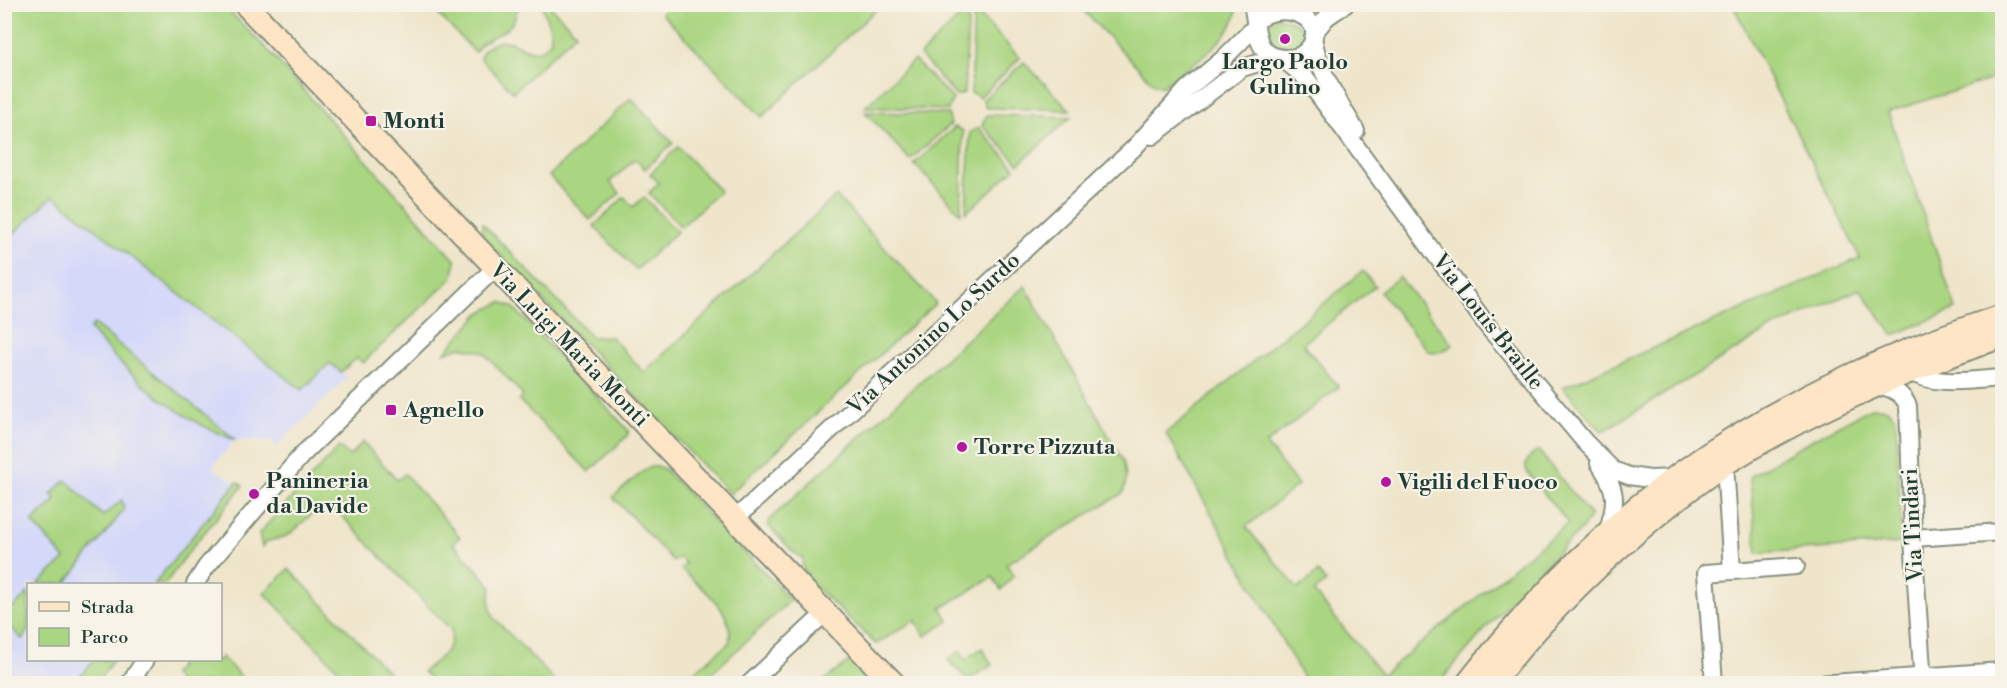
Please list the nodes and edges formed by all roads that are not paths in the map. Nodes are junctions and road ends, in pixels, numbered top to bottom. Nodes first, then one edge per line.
1 (245, 4) edge
2 (1252, 4) edge
3 (1346, 4) edge
4 (1292, 6) edge
5 (1255, 25) junction
6 (1314, 35) junction
7 (1280, 57) junction
8 (1134, 148) junction
9 (1394, 200) junction
10 (495, 268) junction
11 (2002, 316) edge
12 (2002, 336) edge
13 (1908, 371) junction
14 (2002, 378) edge
15 (1877, 385) junction
16 (1585, 442) junction
17 (1725, 464) junction
18 (1675, 478) junction
19 (735, 519) junction
20 (2002, 532) edge
21 (1607, 533) junction
22 (1913, 538) junction
23 (1796, 566) dead end
24 (1732, 570) junction
25 (196, 583) edge
26 (825, 613) junction
27 (144, 661) edge
28 (2002, 671) edge
29 (1923, 680) edge
30 (129, 684) edge
31 (749, 684) edge
32 (894, 684) edge
33 (1467, 684) edge
34 (1491, 684) edge
35 (1714, 684) edge
36 (1818, 684) edge

1 - 10 street, Via Luigi Maria Monti
2 - 5 street
3 - 6 street
4 - 5 street
4 - 6 street
5 - 7 street
5 - 8 street
6 - 7 street
6 - 9 street
7 - 8 street
7 - 9 street
8 - 19 street, Via Antonino Lo Surdo
9 - 16 street, Via Louis Braille
10 - 19 street, Via Luigi Maria Monti
10 - 25 street
11 - 18 street
12 - 13 street
13 - 14 street
13 - 15 street
15 - 17 street
15 - 22 street, Via Tindari
16 - 18 street
16 - 21 street
17 - 24 street
17 - 34 street
18 - 21 street
19 - 26 street, Via Luigi Maria Monti
20 - 22 street
21 - 33 street
22 - 29 street, Via Tindari
23 - 24 street
24 - 35 street
26 - 31 street
26 - 32 street, Via Luigi Maria Monti
27 - 30 street
28 - 29 street
29 - 36 street

